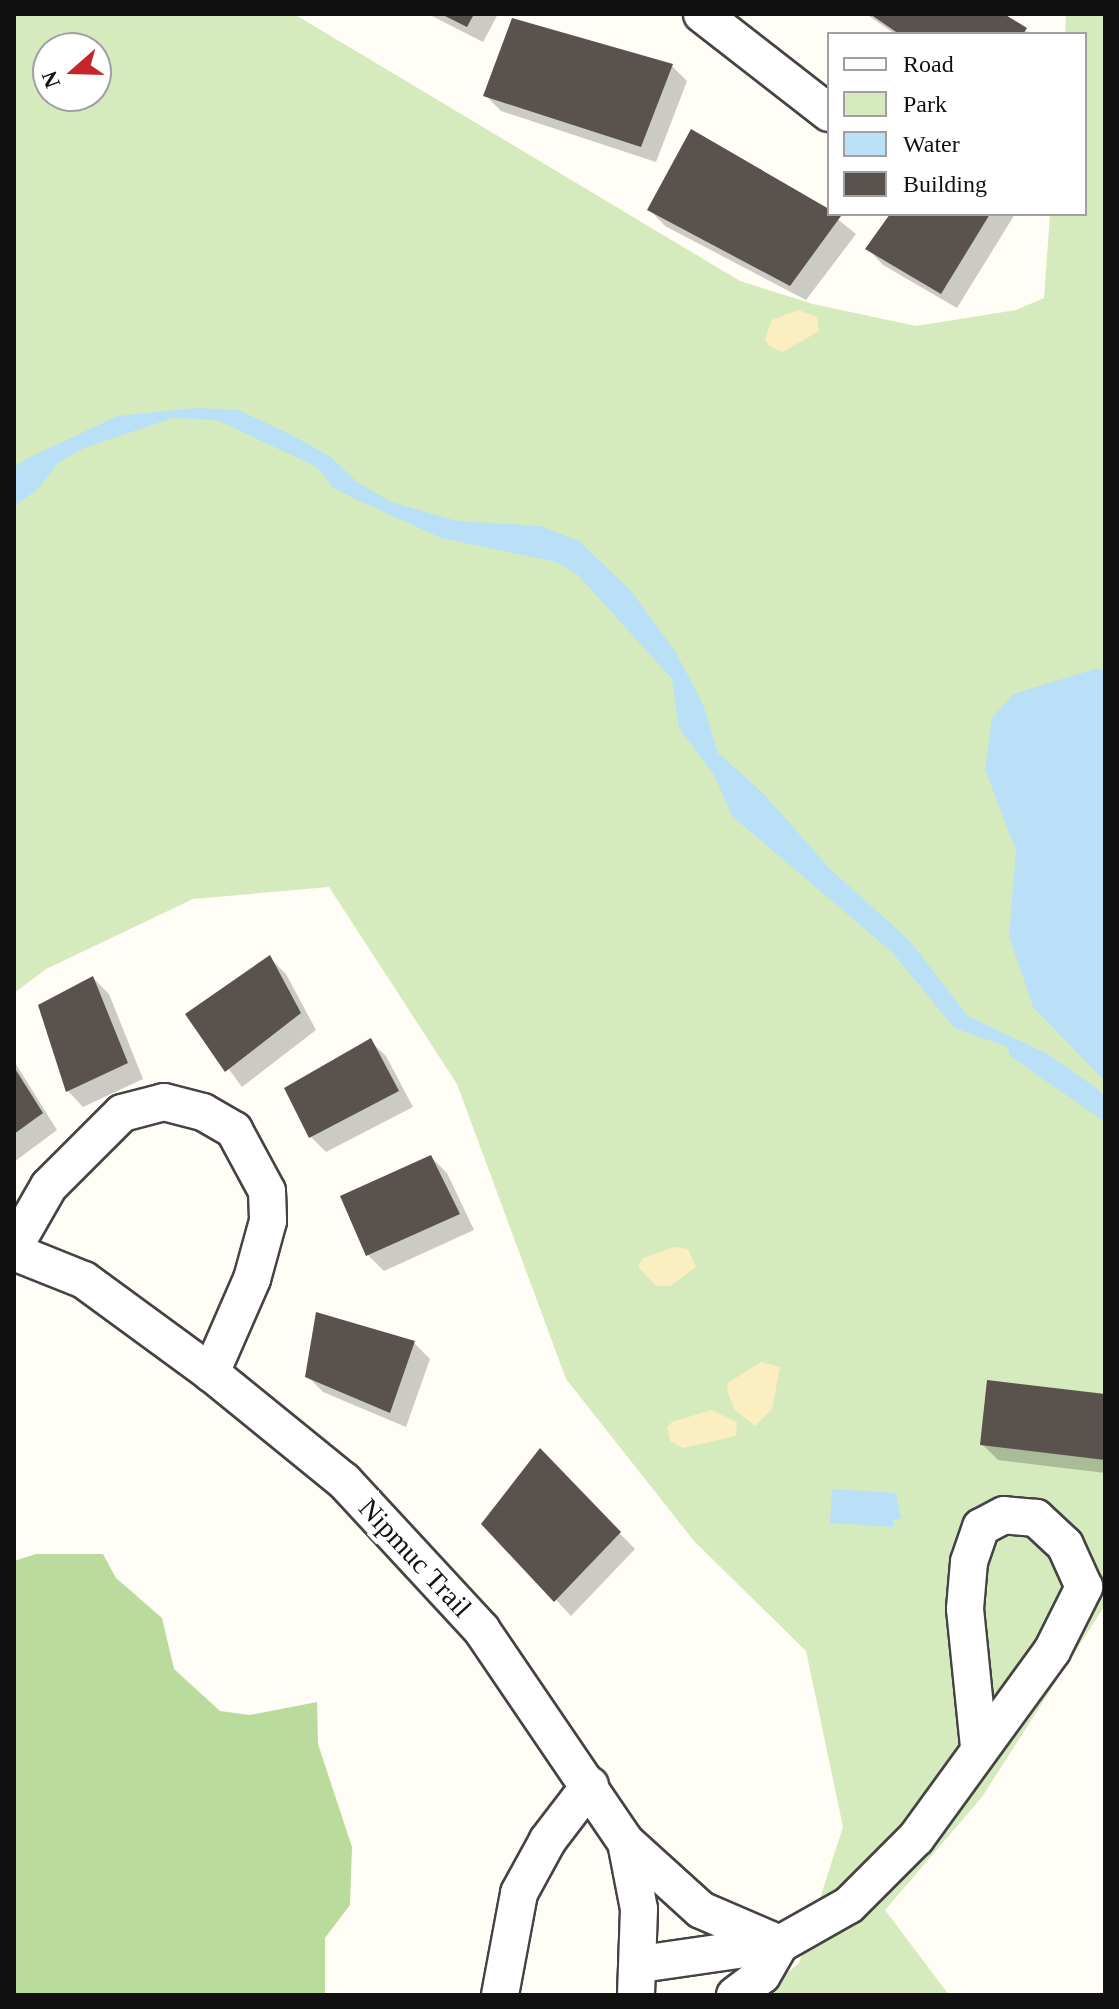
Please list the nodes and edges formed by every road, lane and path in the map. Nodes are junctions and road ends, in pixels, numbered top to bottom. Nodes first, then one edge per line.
1 (702, 14) edge
2 (827, 111) edge
3 (14, 1249) edge
4 (211, 1373) junction
5 (1094, 1590) edge
6 (979, 1746) junction
7 (590, 1785) junction
8 (626, 1842) junction
9 (780, 1944) junction
10 (638, 1979) edge
11 (500, 1995) edge
12 (735, 1995) edge

1 - 2 street
3 - 4 street, Nipmuc Trail
3 - 4 street
4 - 7 street, Nipmuc Trail
5 - 6 street
5 - 6 street
6 - 9 street
7 - 8 street, Nipmuc Trail
7 - 11 street
8 - 9 street
8 - 10 street, Nipmuc Trail
9 - 10 street
9 - 12 street

